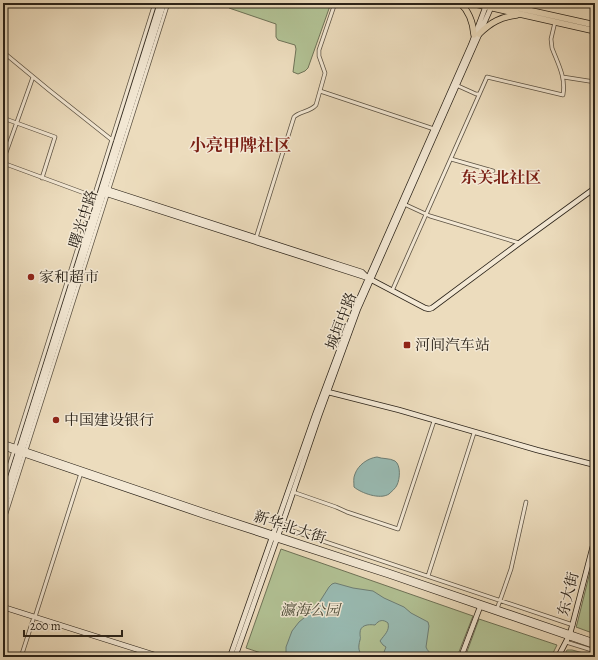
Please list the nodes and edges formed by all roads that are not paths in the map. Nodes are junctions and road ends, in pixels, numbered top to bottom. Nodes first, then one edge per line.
1 (155, 3) edge
2 (160, 3) edge
3 (164, 3) edge
4 (168, 3) edge
5 (335, 3) edge
6 (460, 3) edge
7 (471, 3) edge
8 (514, 3) edge
9 (491, 5) edge
10 (524, 12) junction
11 (555, 22) junction
12 (595, 25) edge
13 (595, 31) edge
14 (477, 35) junction
15 (3, 52) edge
16 (33, 77) junction
17 (563, 77) junction
18 (595, 82) edge
19 (456, 85) junction
20 (320, 91) junction
21 (479, 94) junction
22 (3, 118) edge
23 (17, 123) junction
24 (434, 129) junction
25 (114, 142) junction
26 (451, 159) junction
27 (3, 162) edge
28 (493, 171) dead end
29 (42, 178) junction
30 (595, 188) edge
31 (105, 191) junction
32 (96, 198) junction
33 (404, 204) junction
34 (426, 215) junction
35 (256, 238) junction
36 (519, 243) junction
37 (369, 279) junction
38 (392, 291) junction
39 (328, 392) junction
40 (434, 421) junction
41 (474, 433) junction
42 (3, 443) edge
43 (3, 447) edge
44 (20, 451) junction
45 (595, 465) edge
46 (80, 473) junction
47 (3, 485) edge
48 (293, 492) junction
49 (3, 500) edge
50 (526, 502) dead end
51 (3, 512) edge
52 (3, 523) edge
53 (281, 527) junction
54 (275, 537) junction
55 (595, 538) edge
56 (589, 562) junction
57 (595, 564) edge
58 (428, 576) junction
59 (500, 600) junction
60 (480, 607) junction
61 (3, 609) edge
62 (497, 609) junction
63 (34, 619) junction
64 (573, 625) junction
65 (568, 638) junction
66 (595, 642) edge
67 (595, 646) edge
68 (595, 651) edge
69 (21, 657) edge
70 (152, 657) edge
71 (161, 657) edge
72 (230, 657) edge
73 (235, 657) edge
74 (461, 657) edge
75 (558, 657) edge

1 - 25 street
2 - 25 main road, 曙光中路
3 - 31 main road, 曙光中路
4 - 31 street
5 - 20 street
6 - 14 highway
7 - 9 highway
8 - 10 highway
9 - 10 highway
9 - 14 main road, 城垣中路
10 - 11 highway
10 - 12 highway
10 - 14 highway
11 - 13 highway
11 - 17 street
14 - 19 main road, 城垣中路
14 - 24 main road, 城垣中路
15 - 16 street
16 - 23 street
16 - 25 street
17 - 18 street
17 - 21 street
19 - 21 street
19 - 33 main road, 城垣中路
20 - 24 street
20 - 35 street
21 - 26 street
22 - 23 street
23 - 27 street
23 - 29 street
24 - 37 main road, 城垣中路
25 - 31 main road, 曙光中路
25 - 32 street
26 - 28 street
26 - 34 street
27 - 29 street
29 - 32 street
30 - 36 main road
31 - 32 main road, 曙光中路
31 - 35 main road
31 - 37 main road
31 - 44 main road, 曙光中路
32 - 44 main road, 曙光中路
33 - 34 street
33 - 37 main road, 城垣中路
34 - 36 street
34 - 38 street
35 - 37 main road
36 - 38 main road
37 - 38 main road
37 - 39 main road, 城垣中路
37 - 54 main road, 城垣中路
39 - 40 main road
39 - 48 main road, 城垣中路
40 - 41 main road
40 - 48 street
41 - 45 main road
41 - 58 street
42 - 44 main road, 新华北大街
43 - 44 main road, 新华北大街
44 - 46 main road, 新华北大街
44 - 47 street
44 - 49 main road, 曙光中路
44 - 51 main road, 曙光中路
44 - 52 street
44 - 54 main road, 新华北大街
46 - 54 main road, 新华北大街
46 - 63 street
48 - 53 main road, 城垣中路
50 - 59 street
53 - 54 main road, 城垣中路
53 - 58 street
54 - 60 main road, 新华北大街
54 - 62 main road, 新华北大街
54 - 72 main road, 城垣中路
54 - 73 main road, 城垣中路
55 - 56 main road, 东大街
56 - 57 street
56 - 64 main road, 东大街
58 - 59 street
59 - 62 street
59 - 64 street
60 - 65 main road, 新华北大街
60 - 74 main road
61 - 63 main road
62 - 65 main road, 新华北大街
63 - 69 street
63 - 70 main road
63 - 71 main road
64 - 65 main road, 东大街
65 - 66 main road
65 - 67 main road
65 - 68 street
65 - 75 main road, 东大街

